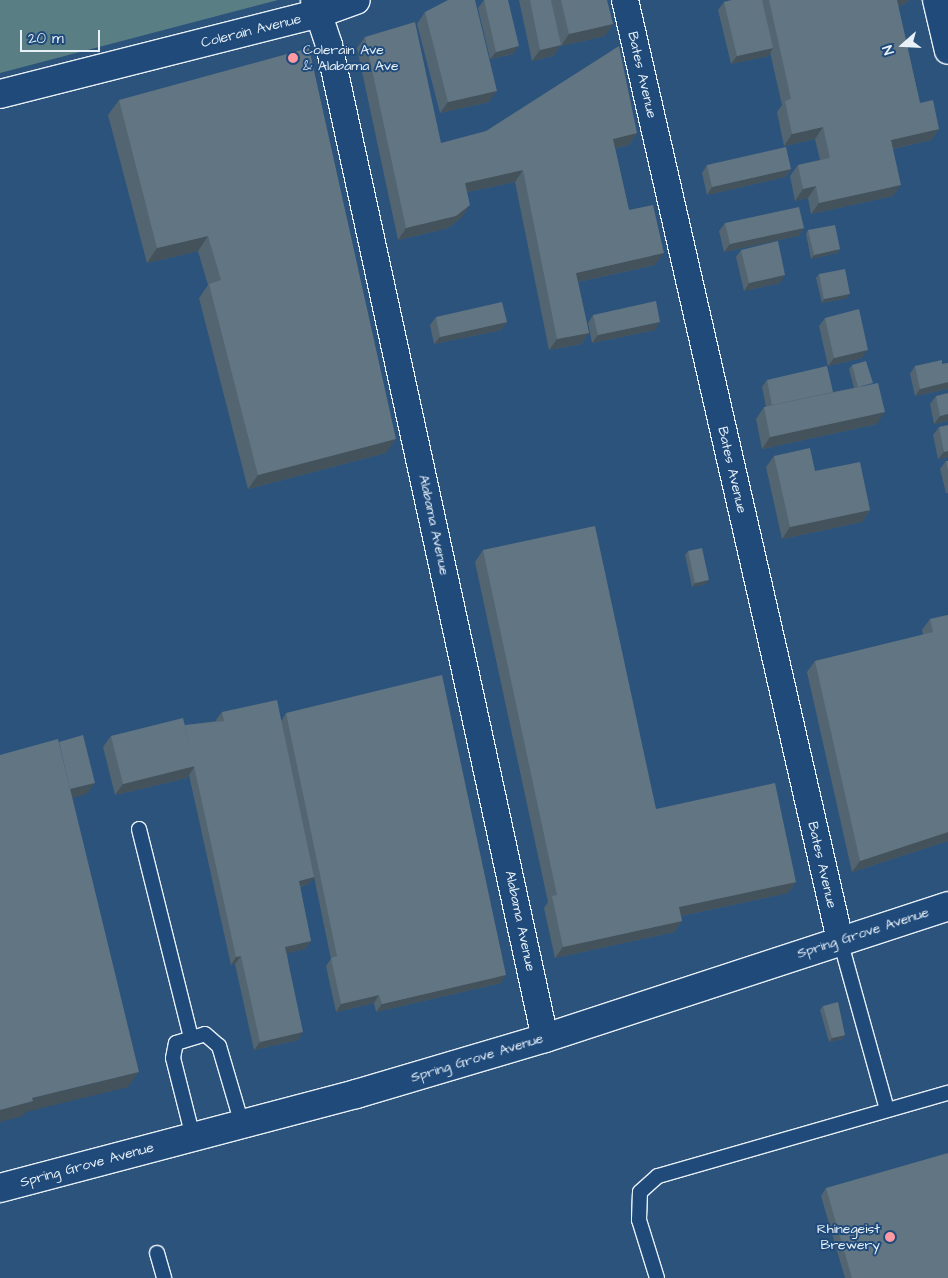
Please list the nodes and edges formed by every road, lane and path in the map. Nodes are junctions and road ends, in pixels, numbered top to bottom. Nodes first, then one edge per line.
1 (356, 0) edge
2 (625, 0) edge
3 (936, 0) edge
4 (316, 7) edge
5 (948, 51) edge
6 (0, 94) edge
7 (139, 829) dead end
8 (948, 906) edge
9 (840, 940) junction
10 (191, 1038) junction
11 (545, 1038) junction
12 (948, 1093) edge
13 (887, 1110) junction
14 (242, 1124) junction
15 (192, 1137) junction
16 (0, 1188) edge
17 (157, 1253) dead end
18 (164, 1278) edge
19 (657, 1278) edge

1 - 4 main road, Colerain Avenue
2 - 9 street, Bates Avenue
3 - 5 street
4 - 6 main road, Colerain Avenue
4 - 11 street, Alabama Avenue
7 - 10 lane
8 - 9 main road, Spring Grove Avenue
9 - 11 main road, Spring Grove Avenue
9 - 13 lane
10 - 14 lane
10 - 15 lane
11 - 14 main road, Spring Grove Avenue
12 - 13 lane
13 - 19 lane
14 - 15 main road, Spring Grove Avenue
15 - 16 main road, Spring Grove Avenue
17 - 18 lane

